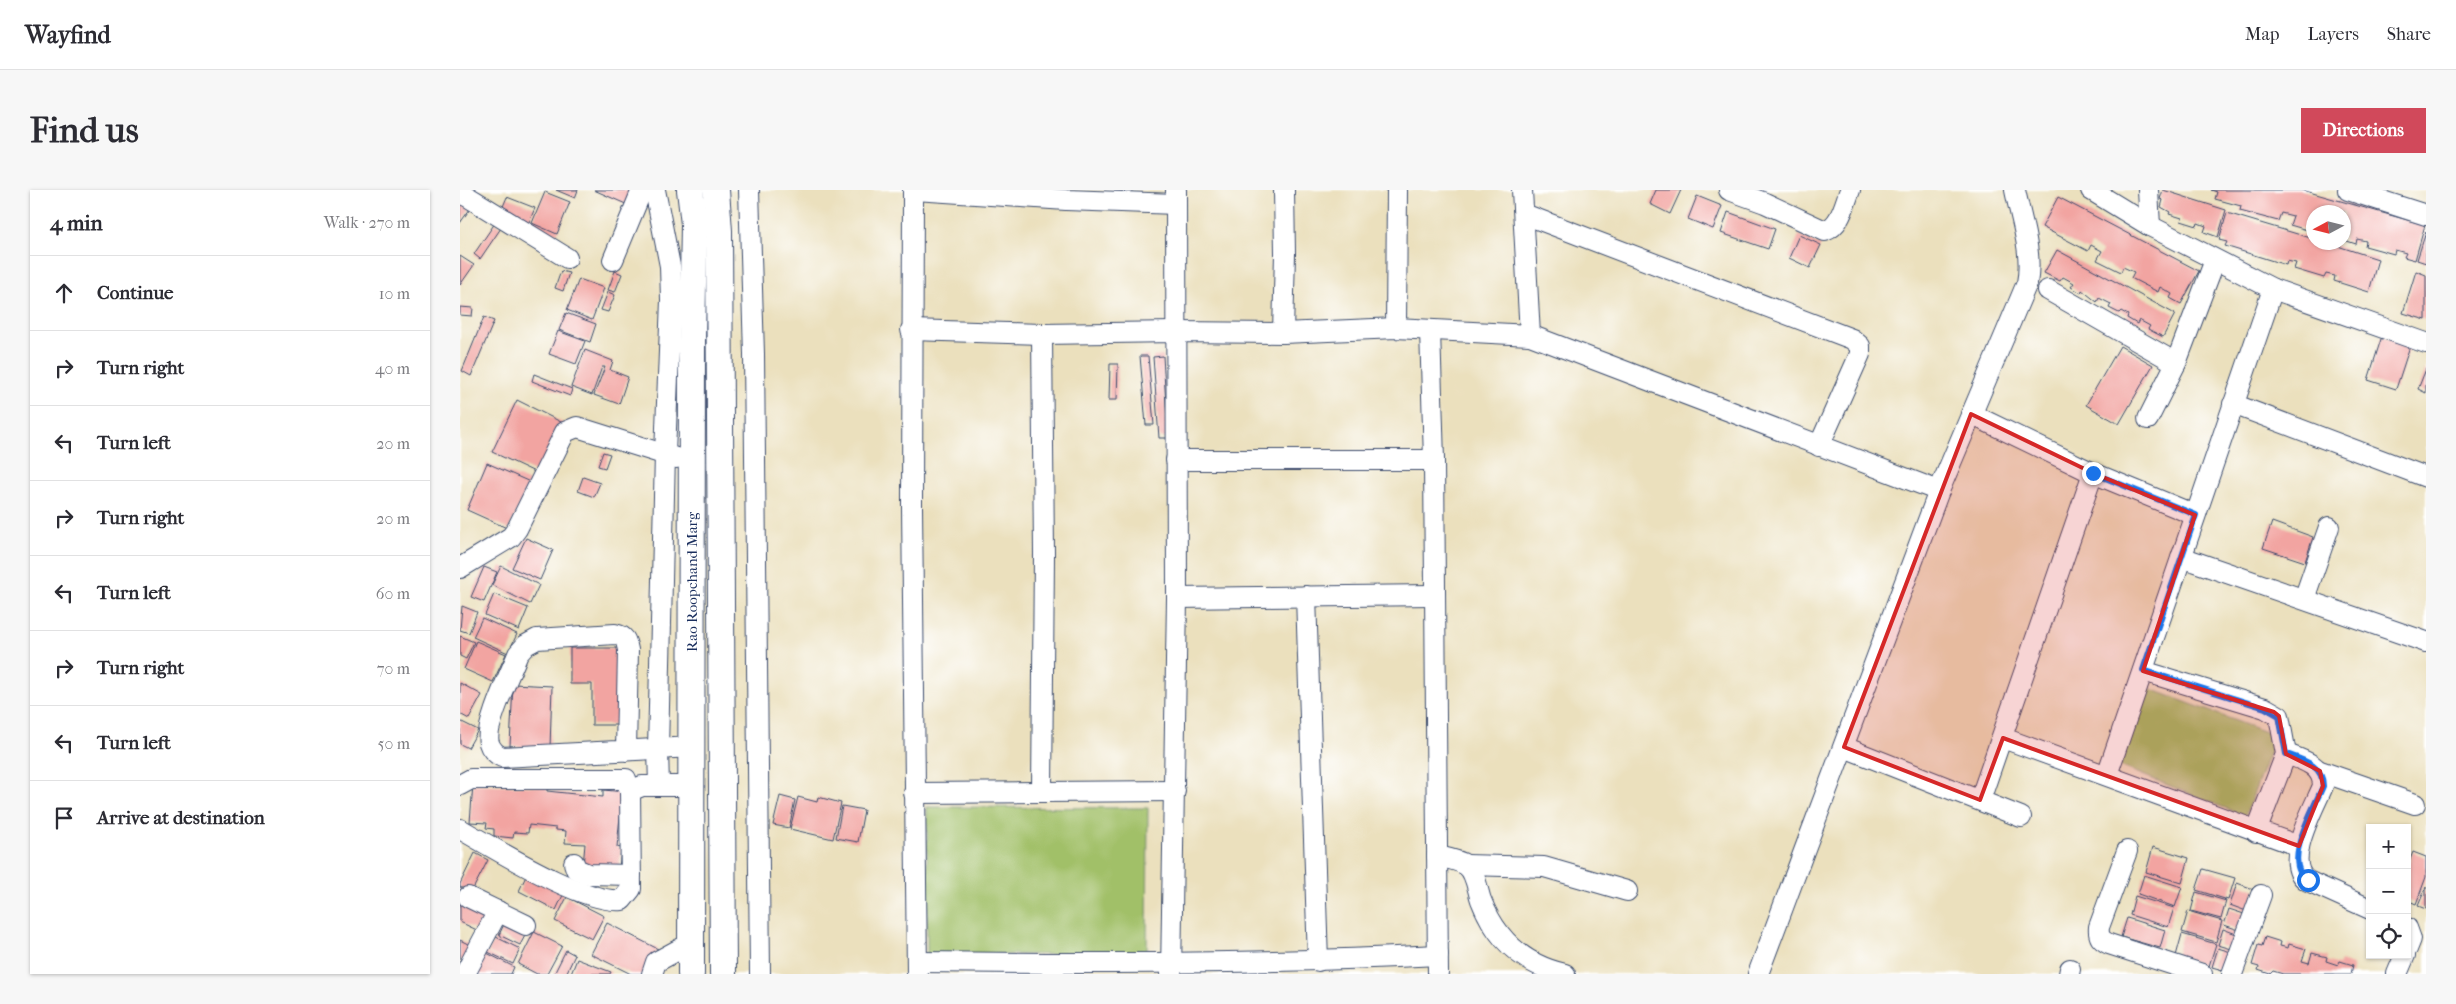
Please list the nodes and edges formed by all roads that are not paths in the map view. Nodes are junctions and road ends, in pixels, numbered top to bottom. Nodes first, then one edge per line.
1 (642, 190) edge
2 (655, 190) edge
3 (690, 190) edge
4 (716, 190) edge
5 (749, 190) edge
6 (914, 190) edge
7 (1284, 190) edge
8 (1397, 190) edge
9 (1522, 190) edge
10 (1729, 190) edge
11 (1850, 190) edge
12 (2015, 190) edge
13 (2090, 190) edge
14 (2148, 190) edge
15 (2348, 190) edge
16 (460, 192) edge
17 (1066, 195) edge
18 (1176, 197) edge
19 (1768, 197) edge
20 (1524, 214) junction
21 (2426, 215) edge
22 (2150, 226) junction
23 (567, 258) dead end
24 (613, 260) dead end
25 (2215, 260) junction
26 (2272, 289) junction
27 (2048, 290) dead end
28 (1396, 328) junction
29 (911, 330) junction
30 (1430, 330) junction
31 (1175, 332) junction
32 (1283, 333) junction
33 (1042, 334) junction
34 (1530, 335) junction
35 (2426, 343) edge
36 (2176, 363) junction
37 (2233, 404) junction
38 (1971, 414) junction
39 (2148, 420) dead end
40 (1819, 446) junction
41 (664, 454) junction
42 (1176, 460) junction
43 (1434, 460) junction
44 (692, 463) junction
45 (2093, 473) junction
46 (2426, 477) edge
47 (1939, 491) junction
48 (2196, 515) junction
49 (2329, 527) dead end
50 (2181, 558) junction
51 (460, 568) edge
52 (1433, 595) junction
53 (1306, 596) junction
54 (1177, 598) junction
55 (2304, 599) junction
56 (2426, 642) edge
57 (2143, 670) junction
58 (2003, 738) junction
59 (693, 747) junction
60 (1844, 747) junction
61 (658, 749) junction
62 (626, 751) junction
63 (2286, 754) junction
64 (2320, 771) junction
65 (2107, 775) junction
66 (460, 784) edge
67 (659, 786) junction
68 (692, 786) junction
69 (630, 791) junction
70 (1175, 791) junction
71 (1042, 792) junction
72 (914, 793) junction
73 (1980, 800) junction
74 (2415, 804) dead end
75 (2021, 817) dead end
76 (460, 829) edge
77 (2256, 832) junction
78 (2299, 846) junction
79 (2127, 851) dead end
80 (1437, 856) junction
81 (574, 863) dead end
82 (1466, 865) junction
83 (631, 875) junction
84 (1627, 891) dead end
85 (2261, 895) dead end
86 (468, 897) dead end
87 (2366, 907) edge
88 (498, 911) junction
89 (526, 925) dead end
90 (691, 943) junction
91 (2404, 959) edge
92 (1318, 961) junction
93 (1438, 964) edge
94 (917, 968) edge
95 (1171, 969) edge
96 (2177, 971) edge
97 (465, 974) edge
98 (652, 974) edge
99 (691, 974) edge
100 (723, 974) edge
101 (760, 974) edge
102 (1565, 974) edge
103 (1758, 974) edge
104 (2202, 974) edge
105 (2232, 974) edge
106 (2398, 974) edge

1 - 24 street
2 - 41 street
3 - 44 main road, Rao Roopchand Marg
4 - 100 main road, Rao Roopchand Marg
5 - 101 street
6 - 17 street
6 - 29 street
7 - 32 street
8 - 28 street
9 - 20 street
10 - 19 street
11 - 19 street
12 - 38 street
13 - 22 street
14 - 22 street
15 - 21 street
16 - 23 street
17 - 18 street
18 - 31 street
20 - 34 street
20 - 40 street
22 - 25 street
25 - 26 street
25 - 36 street
26 - 35 street
26 - 37 street
27 - 36 street
28 - 30 street
28 - 32 street
29 - 33 street
29 - 72 street
30 - 34 street
30 - 43 street
31 - 32 street
31 - 33 street
31 - 42 street
33 - 71 street
34 - 40 street
36 - 39 street
37 - 46 street
37 - 48 street
38 - 45 street
38 - 47 street
40 - 47 street
41 - 44 street
41 - 51 street
41 - 61 street
42 - 43 street
42 - 54 street
43 - 52 street
44 - 59 main road, Rao Roopchand Marg
45 - 48 street
45 - 58 street
47 - 60 street
48 - 50 street
49 - 55 street
50 - 55 street
50 - 57 street
52 - 53 street
52 - 80 street
53 - 54 street
53 - 92 street
54 - 70 street
55 - 56 street
57 - 63 street
57 - 65 street
58 - 65 street
58 - 73 street
59 - 61 street
59 - 68 main road, Rao Roopchand Marg
60 - 73 street
60 - 103 street
61 - 62 street
61 - 67 street
62 - 62 street
63 - 64 street
63 - 77 street
64 - 74 street
64 - 78 street
65 - 77 street
66 - 69 street
67 - 68 street
67 - 69 street
68 - 90 main road, Rao Roopchand Marg
69 - 83 street
70 - 71 street
70 - 95 street
71 - 72 street
72 - 94 street
73 - 75 street
76 - 83 street
77 - 78 street
78 - 87 street
79 - 96 street
80 - 82 street
80 - 93 street
81 - 83 street
82 - 84 street
82 - 102 street
85 - 105 street
86 - 88 street
88 - 89 street
88 - 97 street
90 - 98 street
90 - 99 main road, Rao Roopchand Marg
91 - 106 street
92 - 93 street
92 - 95 street
94 - 95 street
96 - 104 street

